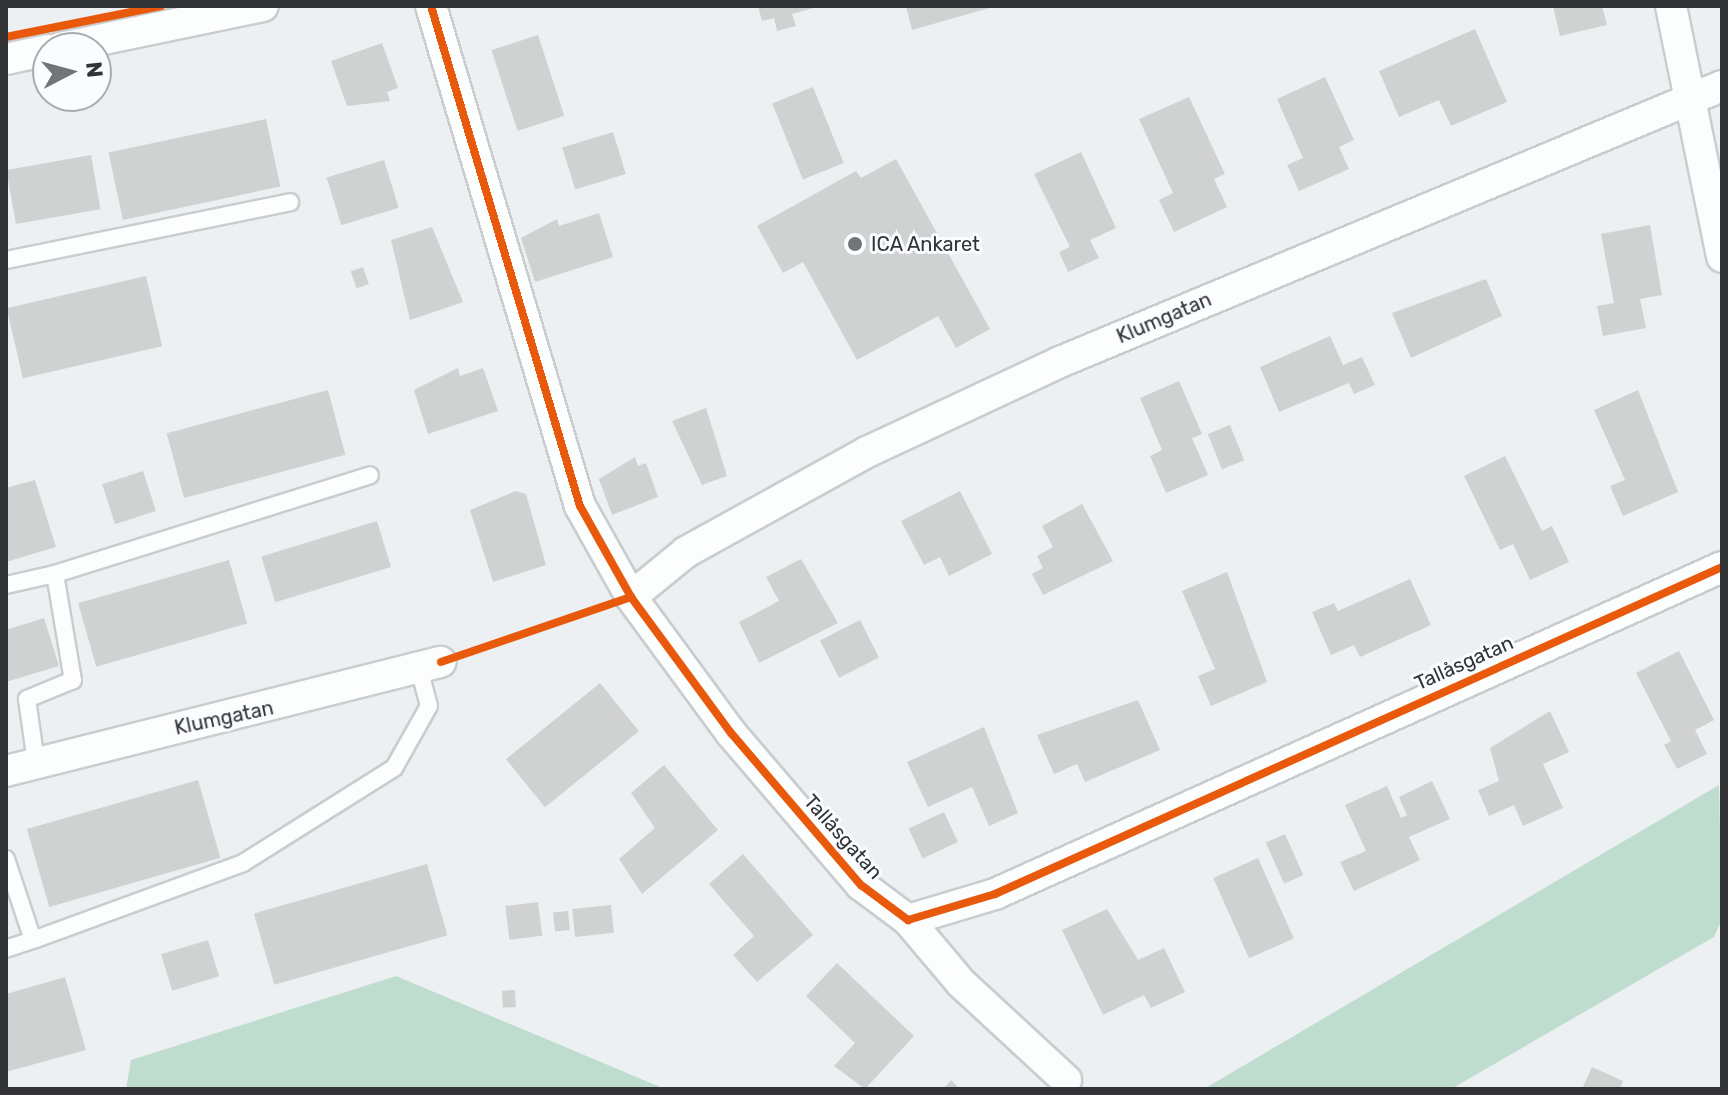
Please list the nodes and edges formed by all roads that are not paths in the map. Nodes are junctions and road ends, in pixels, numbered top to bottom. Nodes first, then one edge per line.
1 (263, 6) edge
2 (431, 6) edge
3 (1671, 6) edge
4 (112, 37) edge
5 (32, 53) edge
6 (6, 59) edge
7 (1722, 86) edge
8 (1692, 98) junction
9 (290, 202) dead end
10 (1722, 257) edge
11 (6, 260) edge
12 (370, 475) dead end
13 (1722, 567) edge
14 (55, 574) junction
15 (6, 585) edge
16 (631, 597) junction
17 (430, 665) joint
18 (36, 762) junction
19 (6, 771) edge
20 (6, 859) edge
21 (908, 920) junction
22 (33, 940) junction
23 (6, 949) edge
24 (1066, 1080) dead end

1 - 4 street
2 - 16 street, Tallåsgatan
3 - 8 street
5 - 6 street
7 - 8 street, Klumgatan
8 - 10 street
8 - 16 street, Klumgatan
9 - 11 lane
12 - 14 lane
13 - 21 street, Tallåsgatan
14 - 15 lane
14 - 18 lane
16 - 21 street, Tallåsgatan
17 - 18 street, Klumgatan
17 - 22 lane
18 - 19 street, Klumgatan
20 - 22 lane
21 - 24 street, Tallåsgatan
22 - 23 lane

